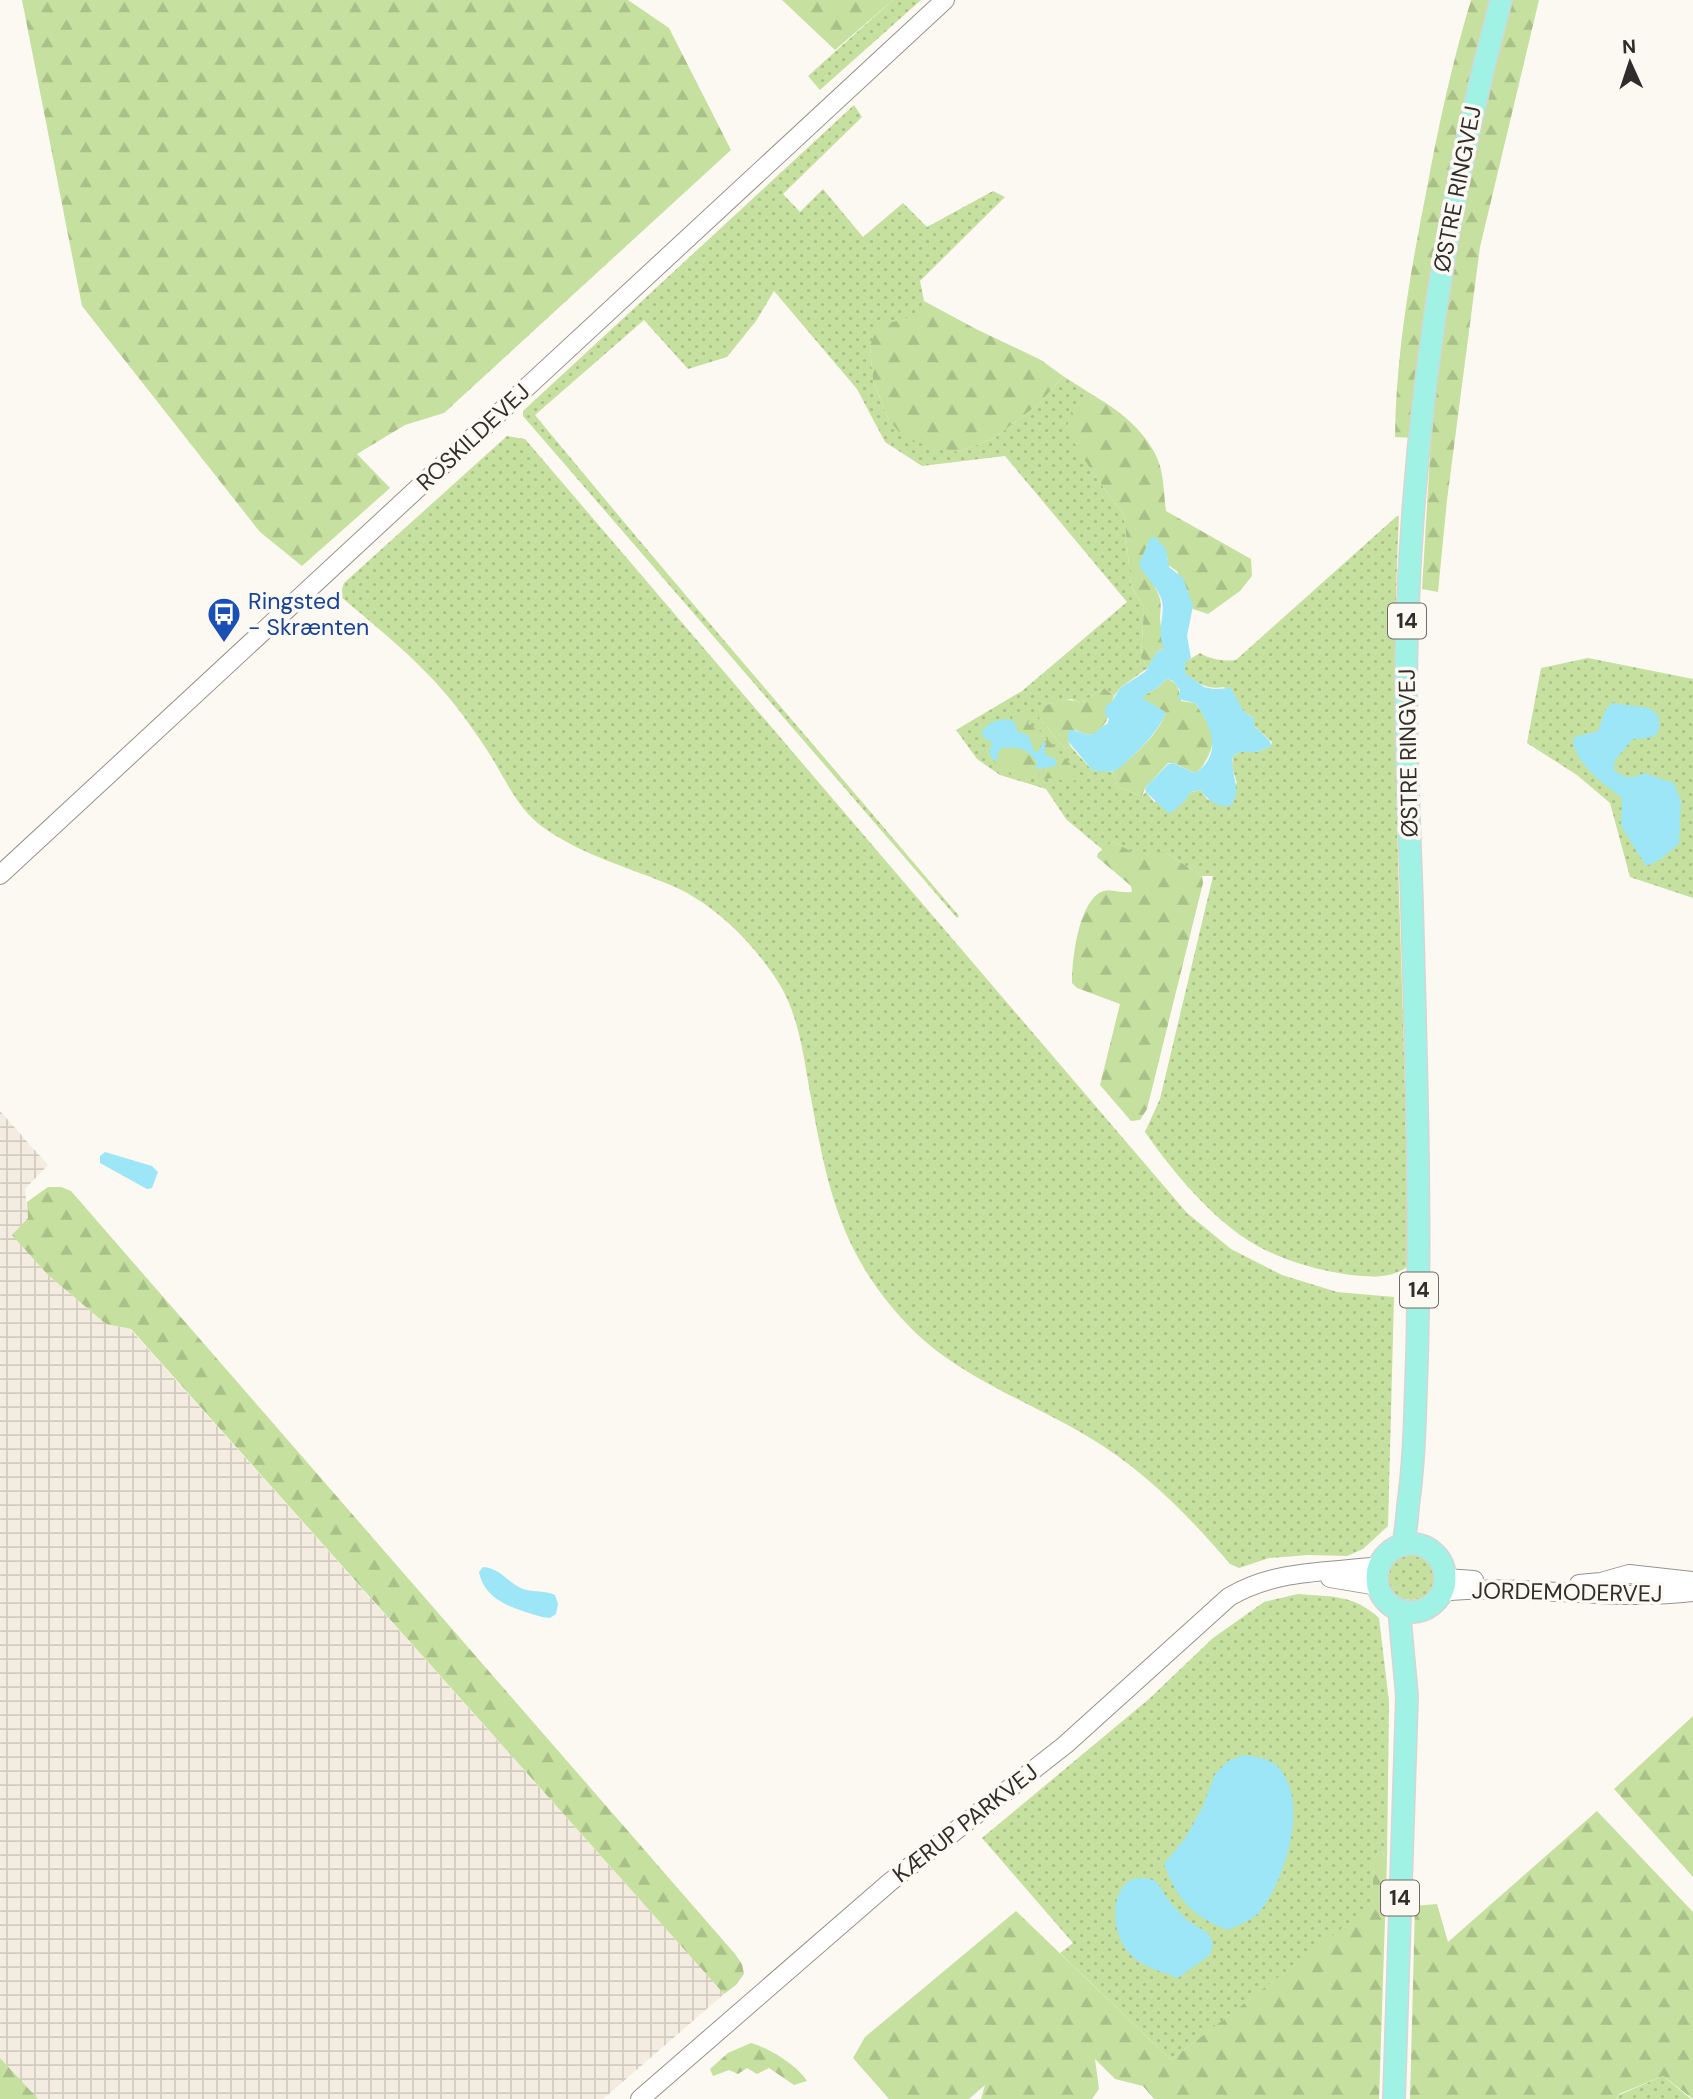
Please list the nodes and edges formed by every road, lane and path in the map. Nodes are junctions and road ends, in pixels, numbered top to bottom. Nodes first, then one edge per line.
1 (945, 0) edge
2 (1501, 0) edge
3 (0, 874) edge
4 (1413, 1545) junction
5 (1378, 1576) junction
6 (1693, 1581) edge
7 (1443, 1585) junction
8 (1693, 1592) edge
9 (1409, 1610) junction
10 (640, 2099) edge
11 (1394, 2099) edge

1 - 3 street, ROSKILDEVEJ
2 - 4 main road, ØSTRE RINGVEJ / 14
4 - 5 main road
4 - 7 main road
5 - 9 main road
5 - 10 street, KÆRUP PARKVEJ
6 - 7 street, JORDEMODERVEJ
7 - 8 street, JORDEMODERVEJ
7 - 9 main road
9 - 11 main road, 14

